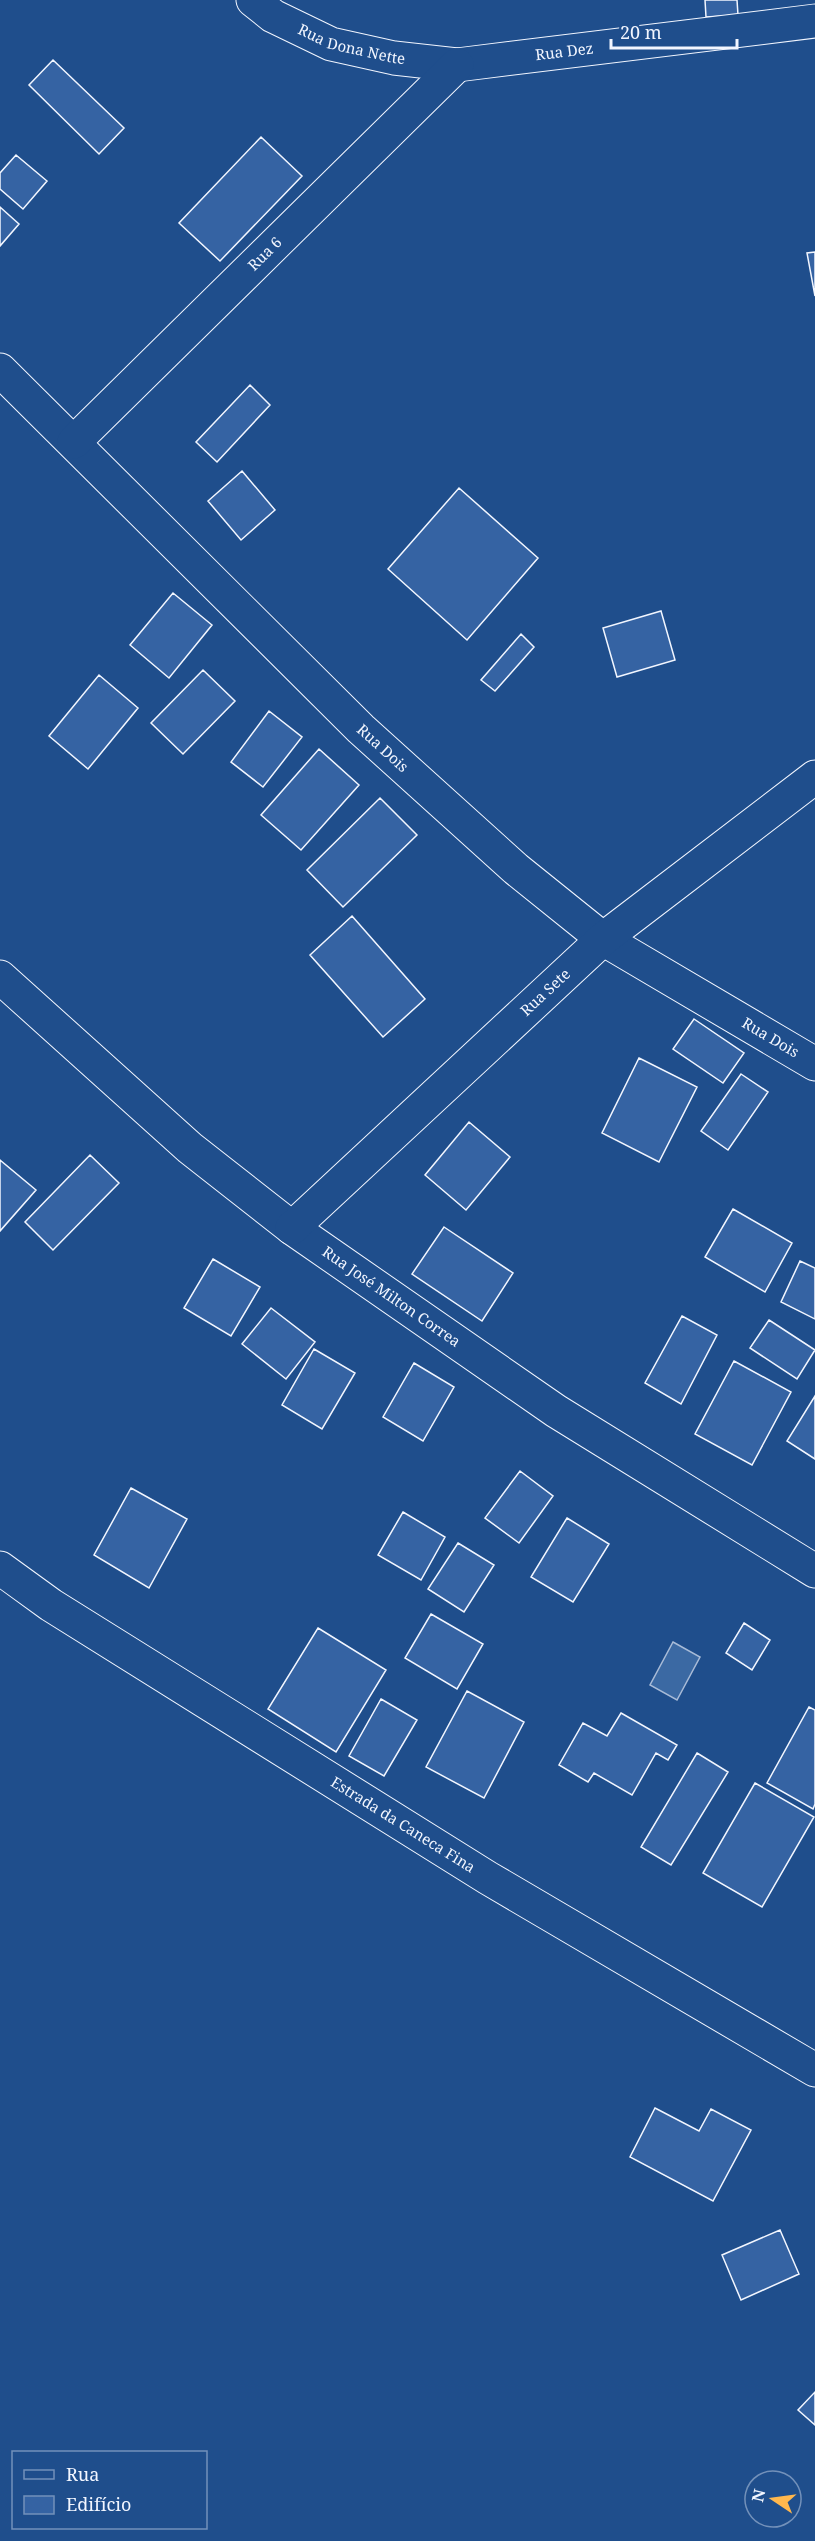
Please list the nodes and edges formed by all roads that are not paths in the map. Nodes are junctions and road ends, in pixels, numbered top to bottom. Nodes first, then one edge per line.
1 (253, 0) edge
2 (815, 21) edge
3 (457, 65) junction
4 (0, 370) edge
5 (74, 442) junction
6 (815, 777) edge
7 (603, 939) junction
8 (0, 977) edge
9 (815, 1065) edge
10 (292, 1228) junction
11 (0, 1568) edge
12 (815, 1571) edge
13 (813, 2064) edge

1 - 3 street, Rua Dona Nette
2 - 3 street, Rua Dez
3 - 5 street, Rua 6
4 - 5 street, Rua Dois
5 - 7 street, Rua Dois
6 - 7 street, Rua Sete
7 - 9 street, Rua Dois
7 - 10 street, Rua Sete
8 - 10 street, Rua José Milton Correa
10 - 12 street, Rua José Milton Correa
11 - 13 street, Estrada da Caneca Fina

